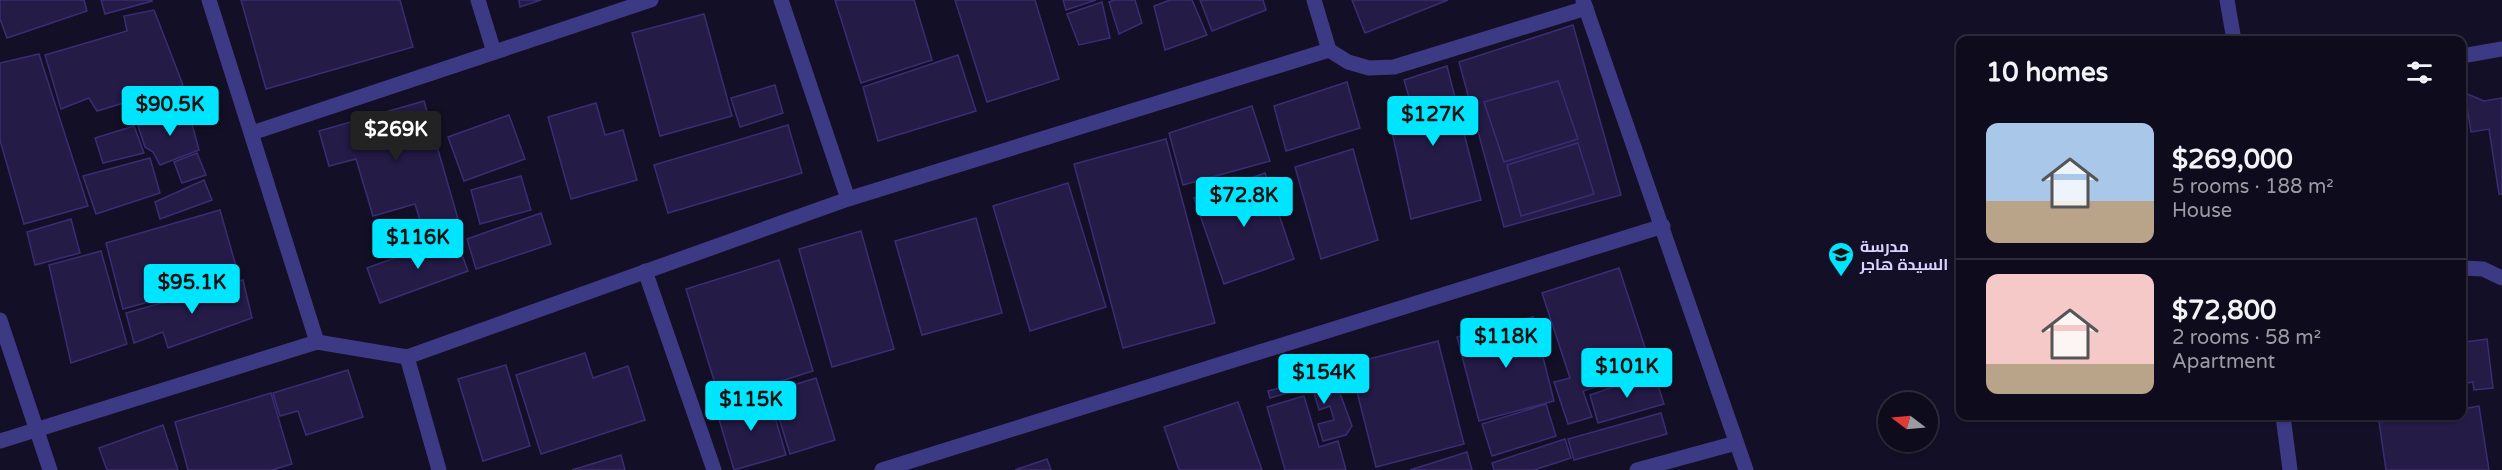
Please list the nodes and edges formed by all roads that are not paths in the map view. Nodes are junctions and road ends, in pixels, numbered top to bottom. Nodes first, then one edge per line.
1 (209, 0) edge
2 (478, 0) edge
3 (651, 0) edge
4 (781, 0) edge
5 (1314, 0) edge
6 (2227, 0) edge
7 (1584, 4) edge
8 (2233, 36) edge
9 (2502, 49) edge
10 (1329, 50) junction
11 (494, 52) junction
12 (2466, 55) edge
13 (252, 133) junction
14 (848, 199) junction
15 (1663, 226) junction
16 (2466, 268) edge
17 (645, 271) junction
18 (2502, 278) edge
19 (0, 320) edge
20 (317, 342) junction
21 (407, 357) junction
22 (2284, 420) edge
23 (37, 428) junction
24 (0, 441) edge
25 (1736, 443) junction
26 (50, 470) edge
27 (439, 470) edge
28 (714, 470) edge
29 (882, 470) edge
30 (1636, 470) edge
31 (1746, 470) edge
32 (2290, 470) edge

1 - 13 street
2 - 11 street
3 - 11 street
4 - 14 street
5 - 10 street
6 - 8 street
7 - 10 street
7 - 15 street
9 - 12 street
10 - 14 street
11 - 13 street
13 - 20 street
14 - 17 street
15 - 25 street
15 - 29 street
16 - 18 street
17 - 21 street
17 - 28 street
19 - 23 street
20 - 21 street
20 - 23 street
21 - 27 street
22 - 32 street
23 - 24 street
23 - 26 street
25 - 30 street
25 - 31 street

